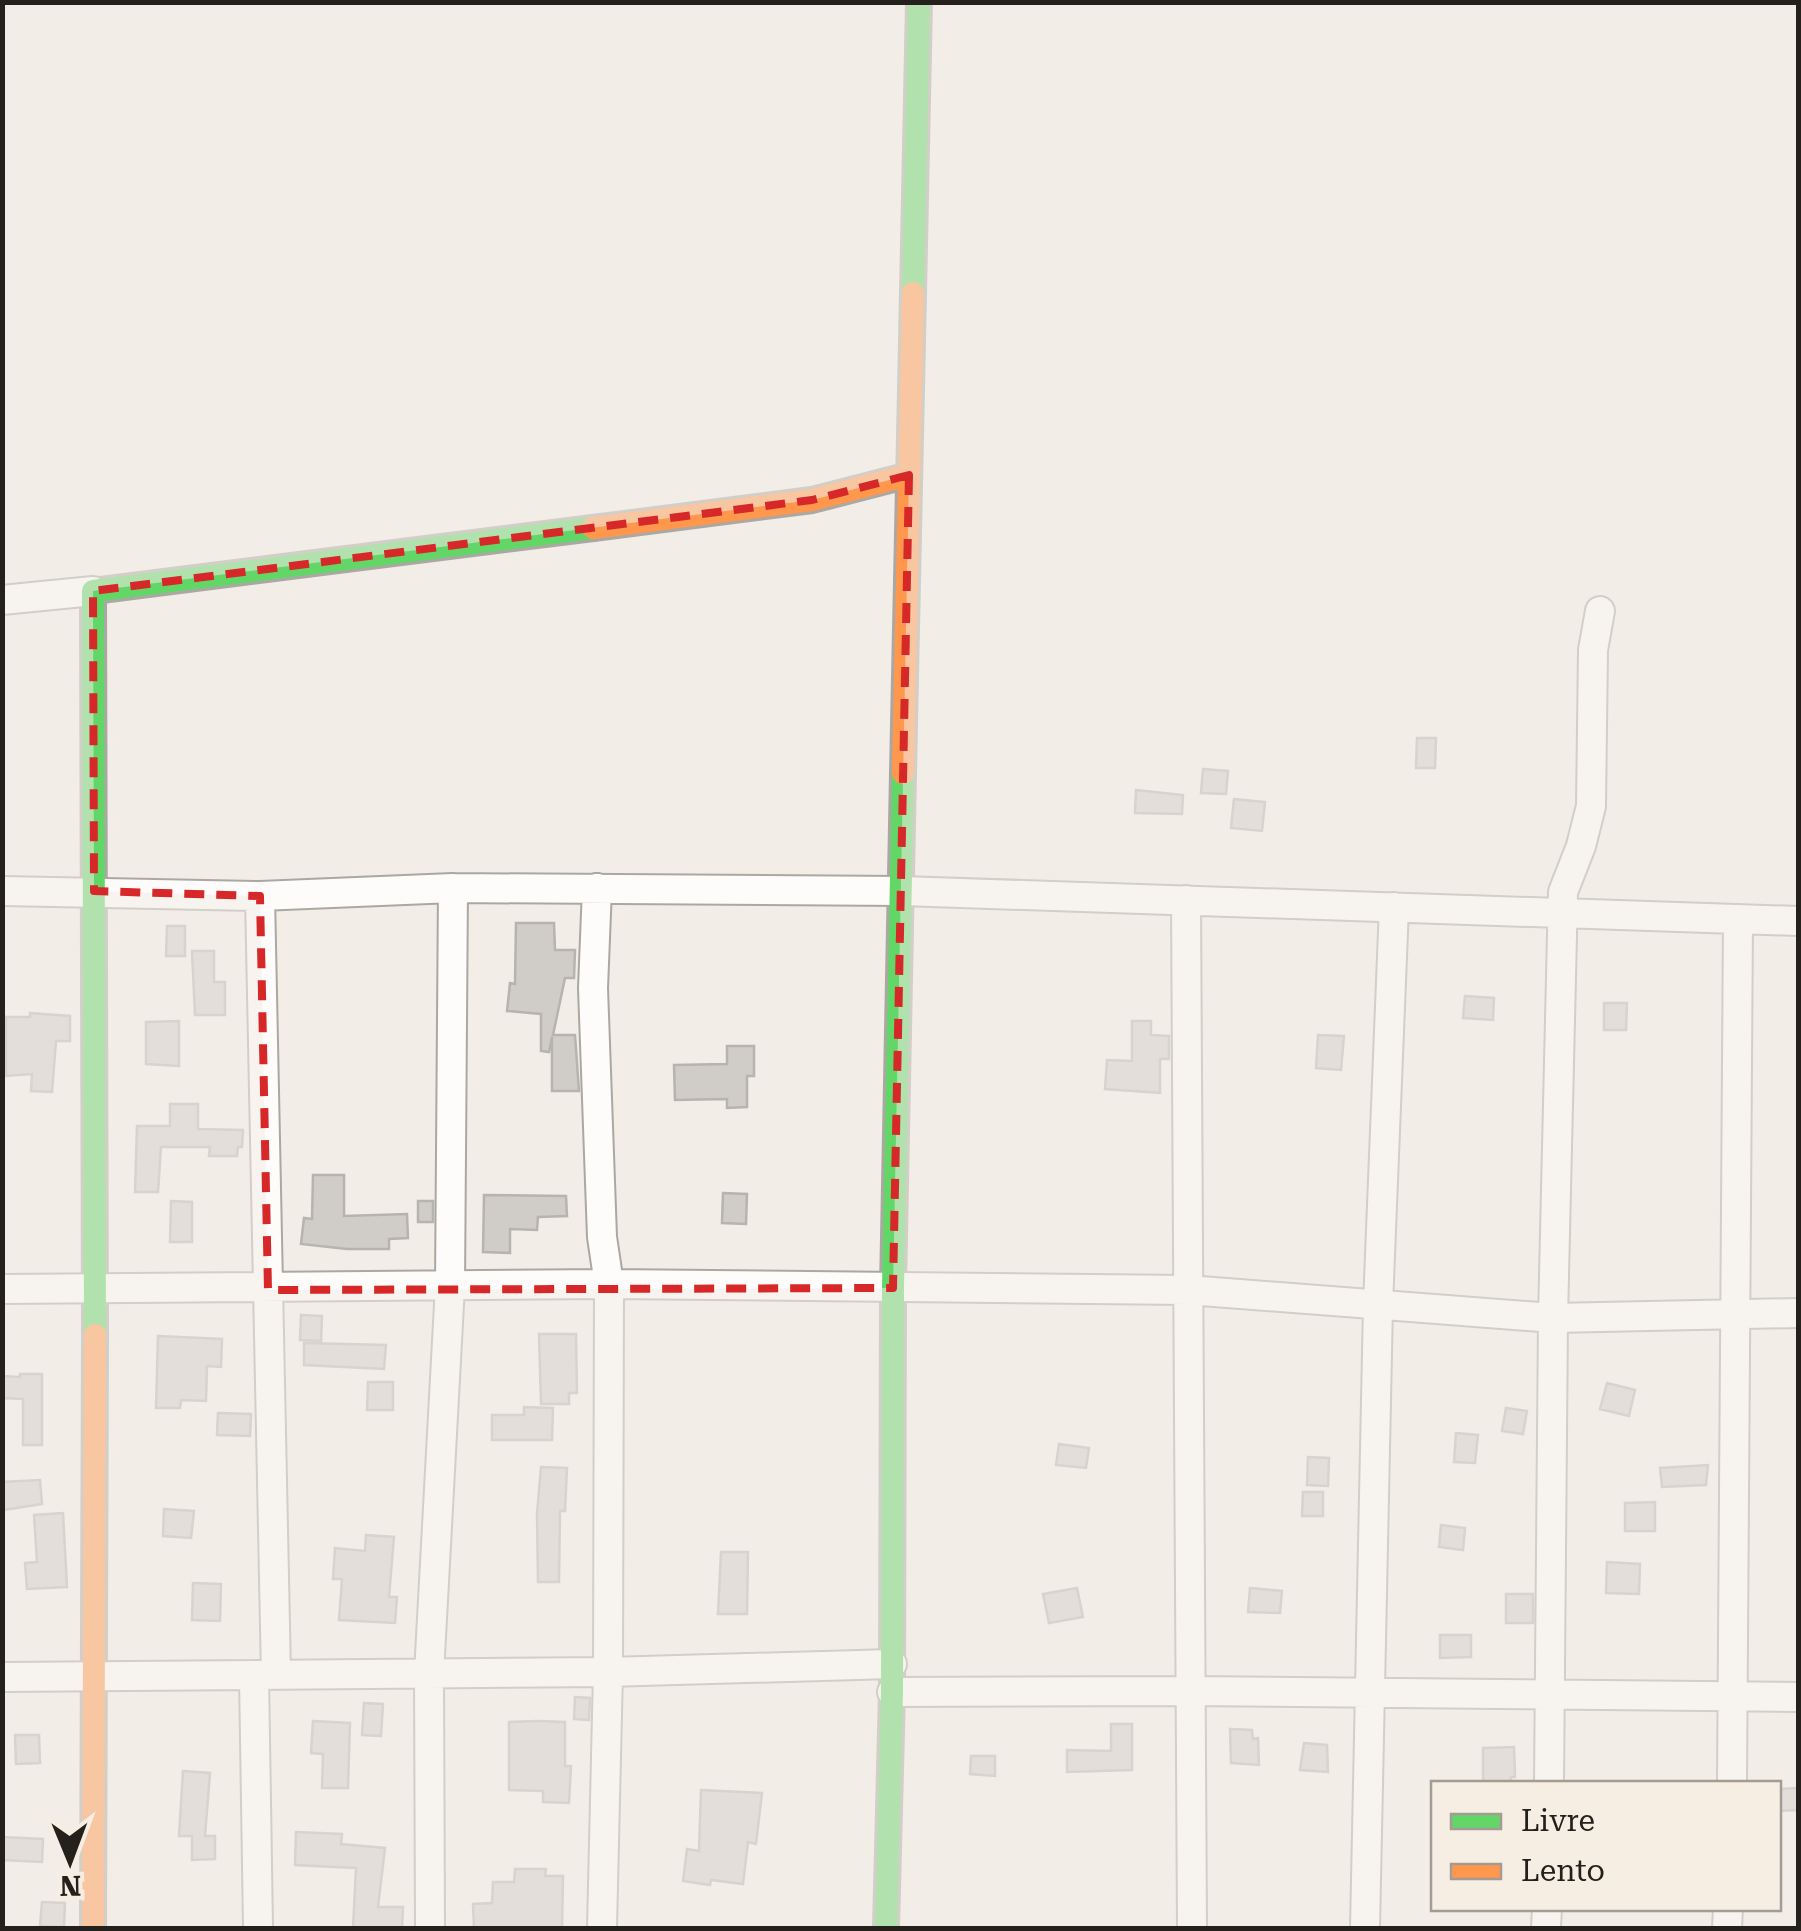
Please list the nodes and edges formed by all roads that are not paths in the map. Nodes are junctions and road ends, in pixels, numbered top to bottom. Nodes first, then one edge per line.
1 (919, 2) edge
2 (909, 475) junction
3 (93, 592) junction
4 (2, 600) edge
5 (1600, 611) dead end
6 (452, 888) junction
7 (596, 888) junction
8 (2, 890) edge
9 (94, 890) junction
10 (902, 891) junction
11 (260, 896) junction
12 (1186, 900) junction
13 (1394, 907) junction
14 (1565, 913) junction
15 (1738, 919) junction
16 (1798, 921) edge
17 (609, 1284) junction
18 (450, 1286) junction
19 (893, 1288) junction
20 (2, 1289) edge
21 (96, 1289) junction
22 (268, 1290) junction
23 (1188, 1290) junction
24 (1378, 1305) junction
25 (1734, 1313) junction
26 (1798, 1313) edge
27 (1553, 1318) junction
28 (608, 1672) junction
29 (429, 1674) junction
30 (265, 1675) junction
31 (96, 1676) junction
32 (2, 1677) edge
33 (892, 1678) junction
34 (1189, 1691) junction
35 (1371, 1692) junction
36 (1550, 1694) junction
37 (1735, 1697) junction
38 (1798, 1698) edge
39 (1548, 1781) edge
40 (1732, 1781) edge
41 (93, 1928) edge
42 (258, 1928) edge
43 (430, 1928) edge
44 (602, 1928) edge
45 (886, 1928) edge
46 (1192, 1928) edge
47 (1364, 1928) edge

1 - 2 street
2 - 3 street
2 - 10 street
3 - 4 street
3 - 9 street
5 - 14 street
6 - 7 street
6 - 11 street
6 - 18 street
7 - 10 street
7 - 17 street
8 - 9 street
9 - 11 street
9 - 21 street
10 - 12 street
10 - 19 street
11 - 22 street
12 - 13 street
12 - 23 street
13 - 14 street
13 - 24 street
14 - 15 street
14 - 27 street
15 - 16 street
15 - 25 street
17 - 18 street
17 - 19 street
17 - 28 street
18 - 22 street
18 - 29 street
19 - 23 street
19 - 33 street
20 - 21 street
21 - 22 street
21 - 31 street
22 - 30 street
23 - 24 street
23 - 34 street
24 - 27 street
24 - 35 street
25 - 26 street
25 - 27 street
25 - 37 street
27 - 36 street
28 - 29 street
28 - 33 street
28 - 44 street
29 - 30 street
29 - 43 street
30 - 31 street
30 - 42 street
31 - 32 street
31 - 41 street
33 - 34 street
33 - 45 street
34 - 35 street
34 - 46 street
35 - 36 street
35 - 47 street
36 - 37 street
36 - 39 street
37 - 38 street
37 - 40 street

